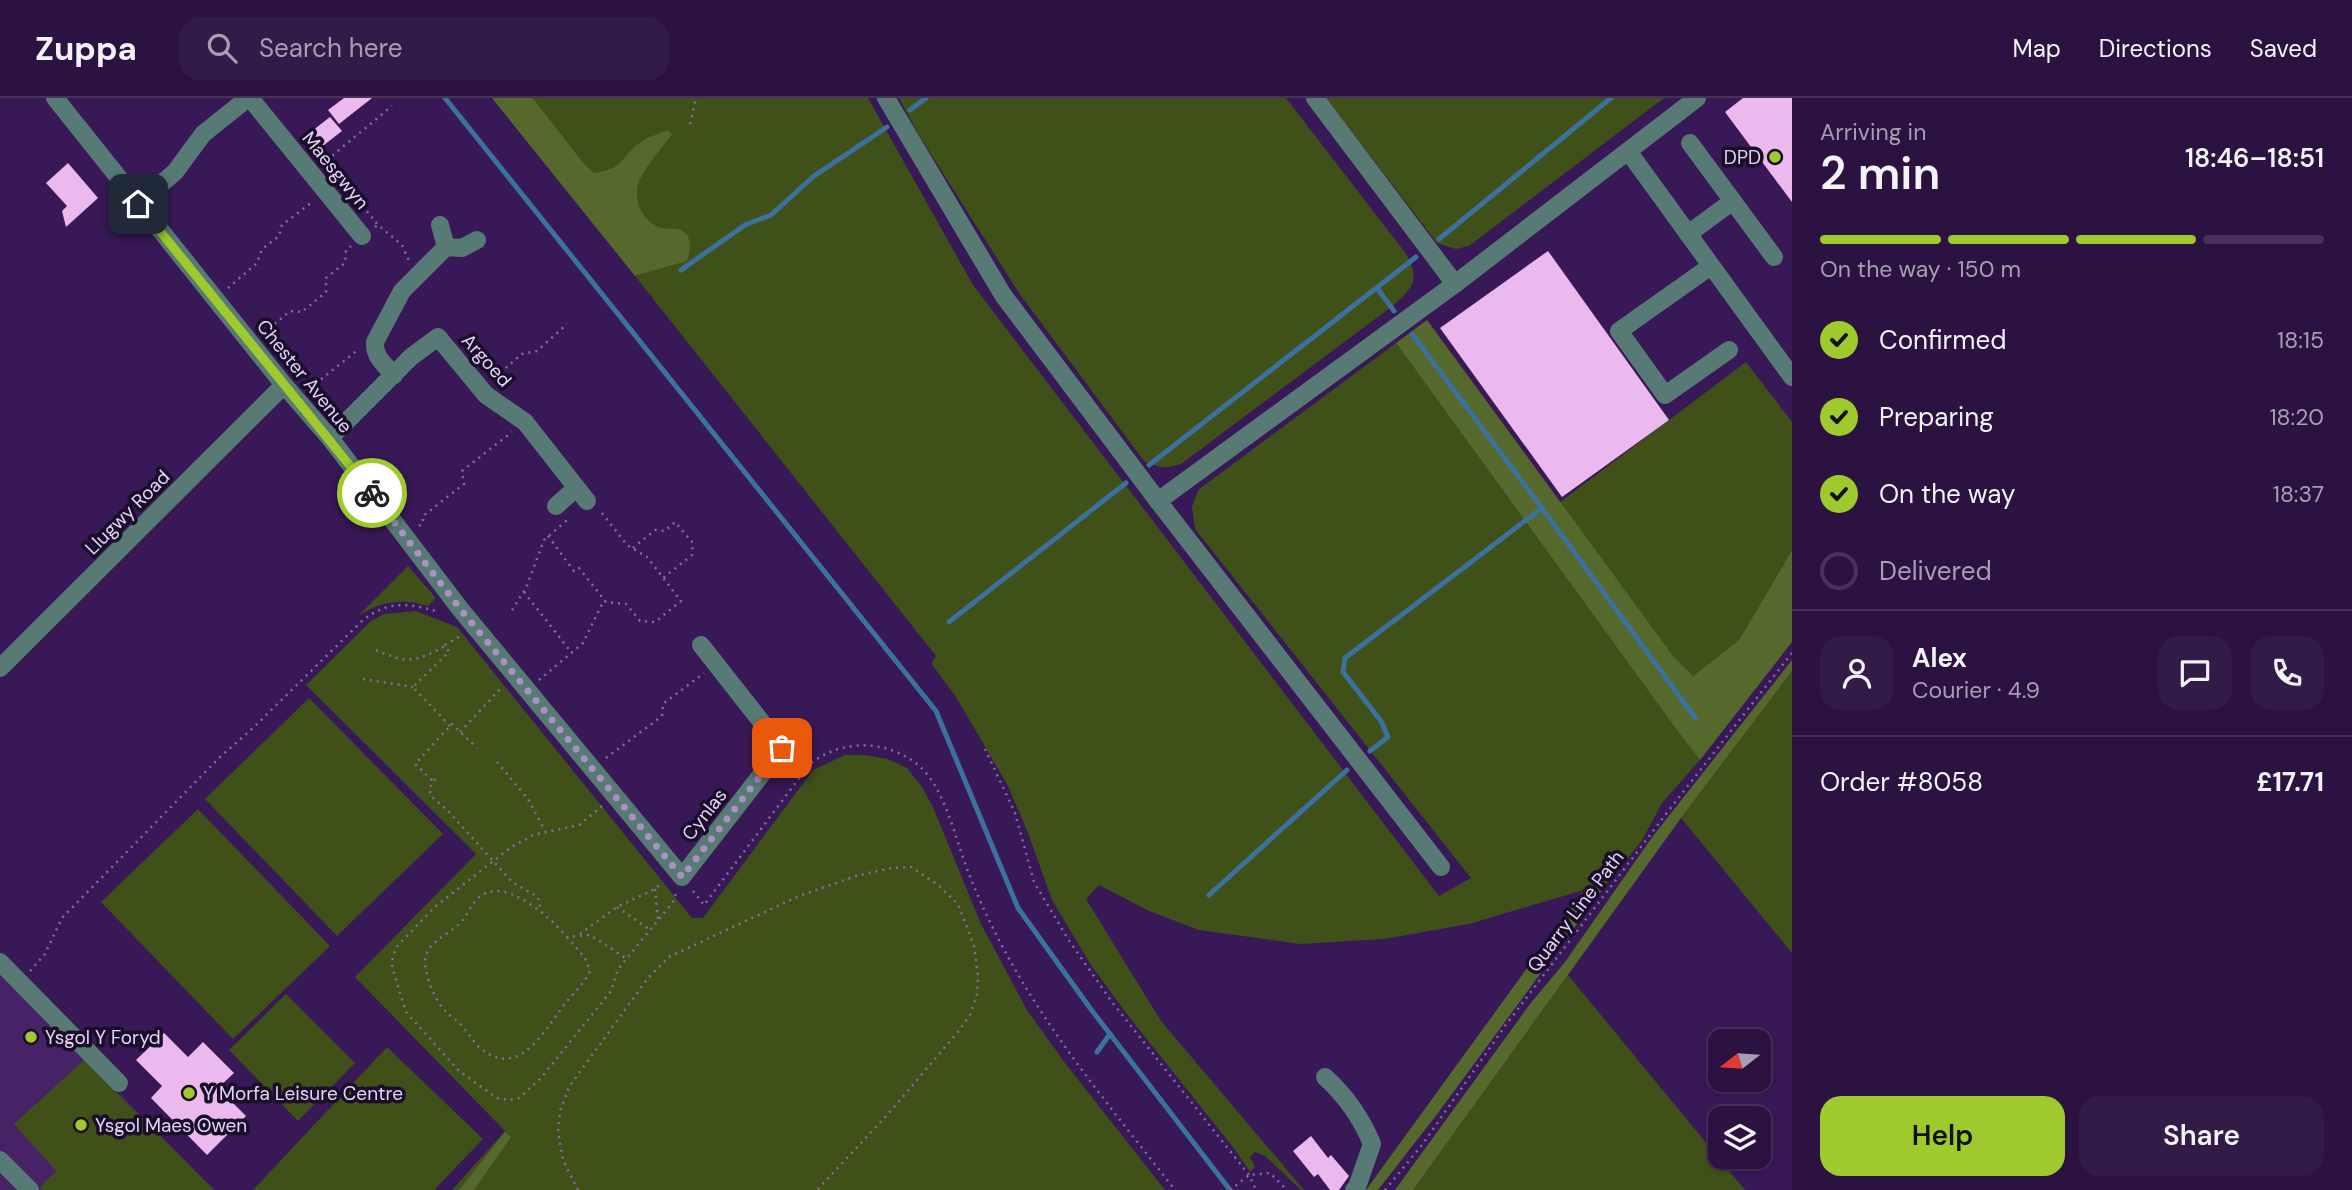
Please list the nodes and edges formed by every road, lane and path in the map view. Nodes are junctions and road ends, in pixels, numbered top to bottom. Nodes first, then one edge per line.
1 (55, 98) edge
2 (249, 98) edge
3 (696, 98) edge
4 (887, 98) edge
5 (1315, 98) edge
6 (1697, 98) edge
7 (392, 106) dead end
8 (690, 124) dead end
9 (1690, 143) dead end
10 (1629, 151) junction
11 (327, 160) dead end
12 (327, 191) junction
13 (1733, 201) junction
14 (138, 204) junction
15 (440, 225) dead end
16 (1688, 234) junction
17 (362, 236) junction
18 (477, 240) dead end
19 (446, 247) junction
20 (1774, 257) dead end
21 (1711, 266) junction
22 (412, 279) junction
23 (1455, 284) junction
24 (215, 299) junction
25 (567, 324) dead end
26 (378, 332) junction
27 (251, 344) junction
28 (1729, 350) dead end
29 (394, 375) junction
30 (1792, 377) edge
31 (290, 392) junction
32 (489, 397) junction
33 (525, 422) junction
34 (330, 438) junction
35 (581, 495) junction
36 (1158, 501) junction
37 (556, 506) joint
38 (548, 536) junction
39 (405, 537) junction
40 (633, 548) junction
41 (663, 578) junction
42 (524, 592) junction
43 (604, 600) junction
44 (461, 610) junction
45 (512, 610) dead end
46 (475, 626) junction
47 (445, 645) junction
48 (701, 645) dead end
49 (376, 650) dead end
50 (571, 652) junction
51 (1792, 653) edge
52 (715, 664) junction
53 (0, 668) edge
54 (514, 673) junction
55 (363, 679) dead end
56 (413, 687) junction
57 (527, 689) junction
58 (450, 726) junction
59 (460, 732) junction
60 (477, 748) dead end
61 (985, 750) dead end
62 (497, 762) dead end
63 (592, 768) junction
64 (615, 796) junction
65 (545, 831) junction
66 (494, 860) junction
67 (1441, 867) dead end
68 (679, 873) junction
69 (655, 889) junction
70 (704, 905) dead end
71 (617, 907) junction
72 (541, 912) junction
73 (658, 920) junction
74 (650, 930) junction
75 (580, 934) junction
76 (567, 937) junction
77 (627, 959) junction
78 (0, 962) edge
79 (19, 981) junction
80 (1325, 1077) dead end
81 (119, 1083) dead end
82 (0, 1160) edge
83 (1249, 1175) junction
84 (30, 1190) edge
85 (579, 1190) edge
86 (817, 1190) edge
87 (1175, 1190) edge
88 (1230, 1190) edge
89 (1256, 1190) edge
90 (1287, 1190) edge
91 (1354, 1190) edge
92 (1385, 1190) edge

1 - 14 street, Chester Avenue
2 - 12 street, Maesgwyn
2 - 14 street, Maesgwyn
3 - 8 path
4 - 36 street
5 - 23 street
6 - 10 street
7 - 11 path
9 - 13 street
10 - 16 street
10 - 23 street
12 - 17 street, Maesgwyn
12 - 24 path
13 - 16 street
13 - 20 street
14 - 24 street, Chester Avenue
15 - 19 street
16 - 21 street
17 - 22 path
17 - 27 path
18 - 19 street
19 - 22 street
21 - 28 street
21 - 30 street
22 - 26 street
23 - 36 street
24 - 27 street, Chester Avenue
25 - 32 path
26 - 29 street
26 - 31 path
27 - 31 street, Chester Avenue
29 - 32 street, Argoed
29 - 34 street, Argoed
31 - 34 street, Chester Avenue
31 - 53 street, Llugwy Road
32 - 33 street, Argoed
33 - 35 street, Argoed
33 - 39 path
34 - 39 street, Chester Avenue
35 - 37 street
35 - 40 path
36 - 67 street
37 - 38 path
38 - 42 path
38 - 43 path
39 - 44 street, Chester Avenue
40 - 41 path
40 - 41 path
41 - 43 path
42 - 45 path
42 - 50 path
43 - 50 path
44 - 46 street, Chester Avenue
44 - 79 path
46 - 47 path
46 - 54 street, Chester Avenue
47 - 49 path
47 - 56 path
48 - 52 street, Cynlas
50 - 57 path
51 - 92 path, Quarry Line Path
52 - 63 path
52 - 68 street, Cynlas
54 - 57 street, Chester Avenue
54 - 59 path
55 - 56 path
56 - 58 path
57 - 63 street, Chester Avenue
58 - 59 path
58 - 66 path
59 - 60 path
61 - 83 path
62 - 65 path
63 - 64 street, Chester Avenue
64 - 65 path
64 - 68 street, Chester Avenue
65 - 66 path
66 - 72 path
66 - 77 path
68 - 69 path
68 - 73 path
69 - 71 path
69 - 73 path
70 - 87 path
71 - 74 path
71 - 75 path
72 - 76 path
72 - 76 path
73 - 74 path
74 - 77 path
75 - 76 path
75 - 77 path
78 - 79 street
79 - 81 street
80 - 91 street
82 - 84 street
83 - 88 path
83 - 89 path
83 - 90 path
85 - 86 path

